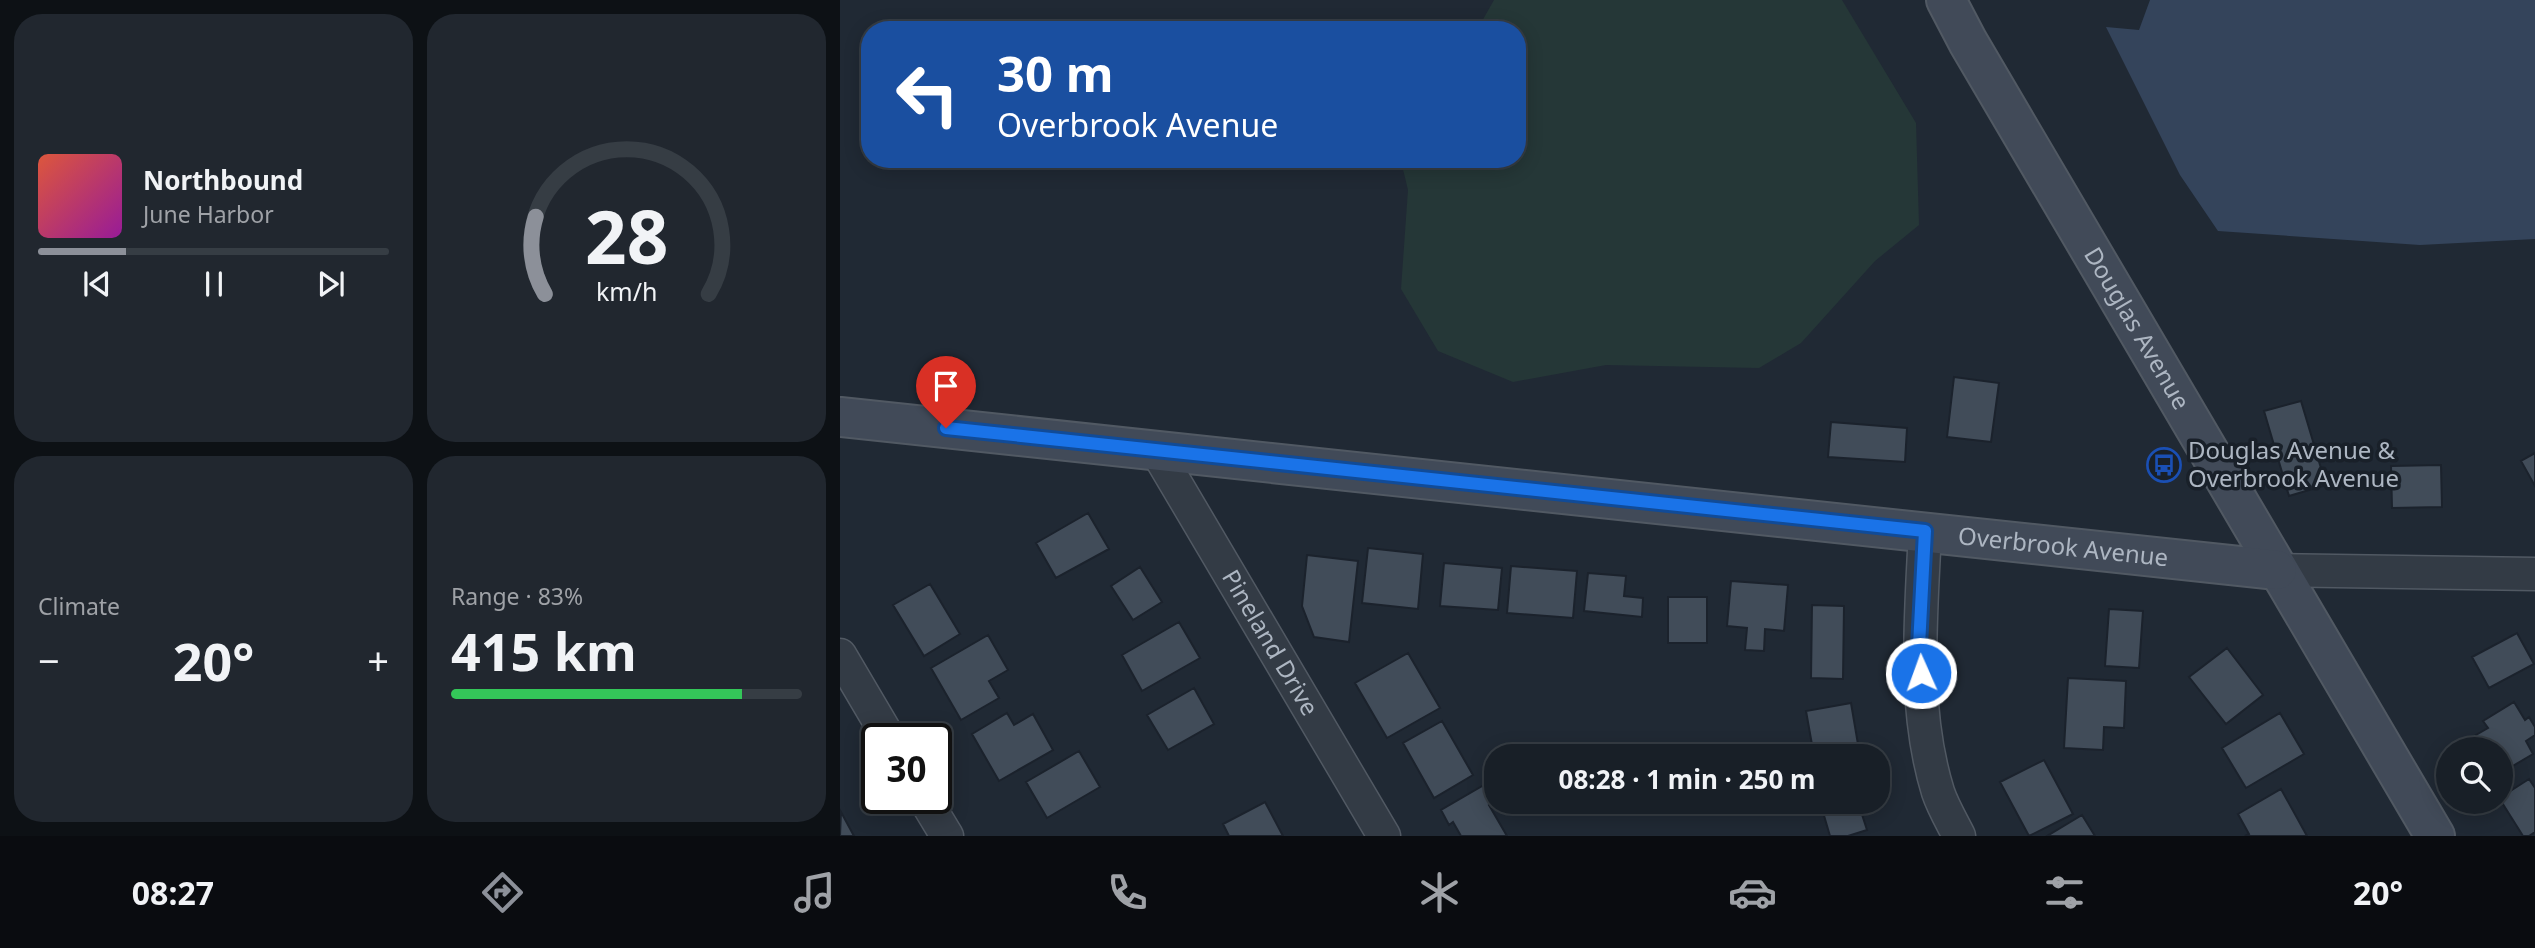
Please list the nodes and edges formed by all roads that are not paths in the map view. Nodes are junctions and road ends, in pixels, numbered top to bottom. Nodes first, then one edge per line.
1 (1945, 0) edge
2 (840, 417) edge
3 (1156, 450) junction
4 (1925, 531) junction
5 (2277, 570) junction
6 (2535, 574) edge
7 (840, 655) edge
8 (880, 723) edge
9 (934, 814) edge
10 (947, 836) edge
11 (1384, 836) edge
12 (1959, 836) edge
13 (2435, 836) edge

1 - 5 street, Douglas Avenue
2 - 3 street, Overbrook Avenue
3 - 4 street, Overbrook Avenue
3 - 11 street, Pineland Drive
4 - 5 street, Overbrook Avenue
4 - 12 street
5 - 6 street, Overbrook Avenue
5 - 13 street, Douglas Avenue
7 - 8 street
9 - 10 street

